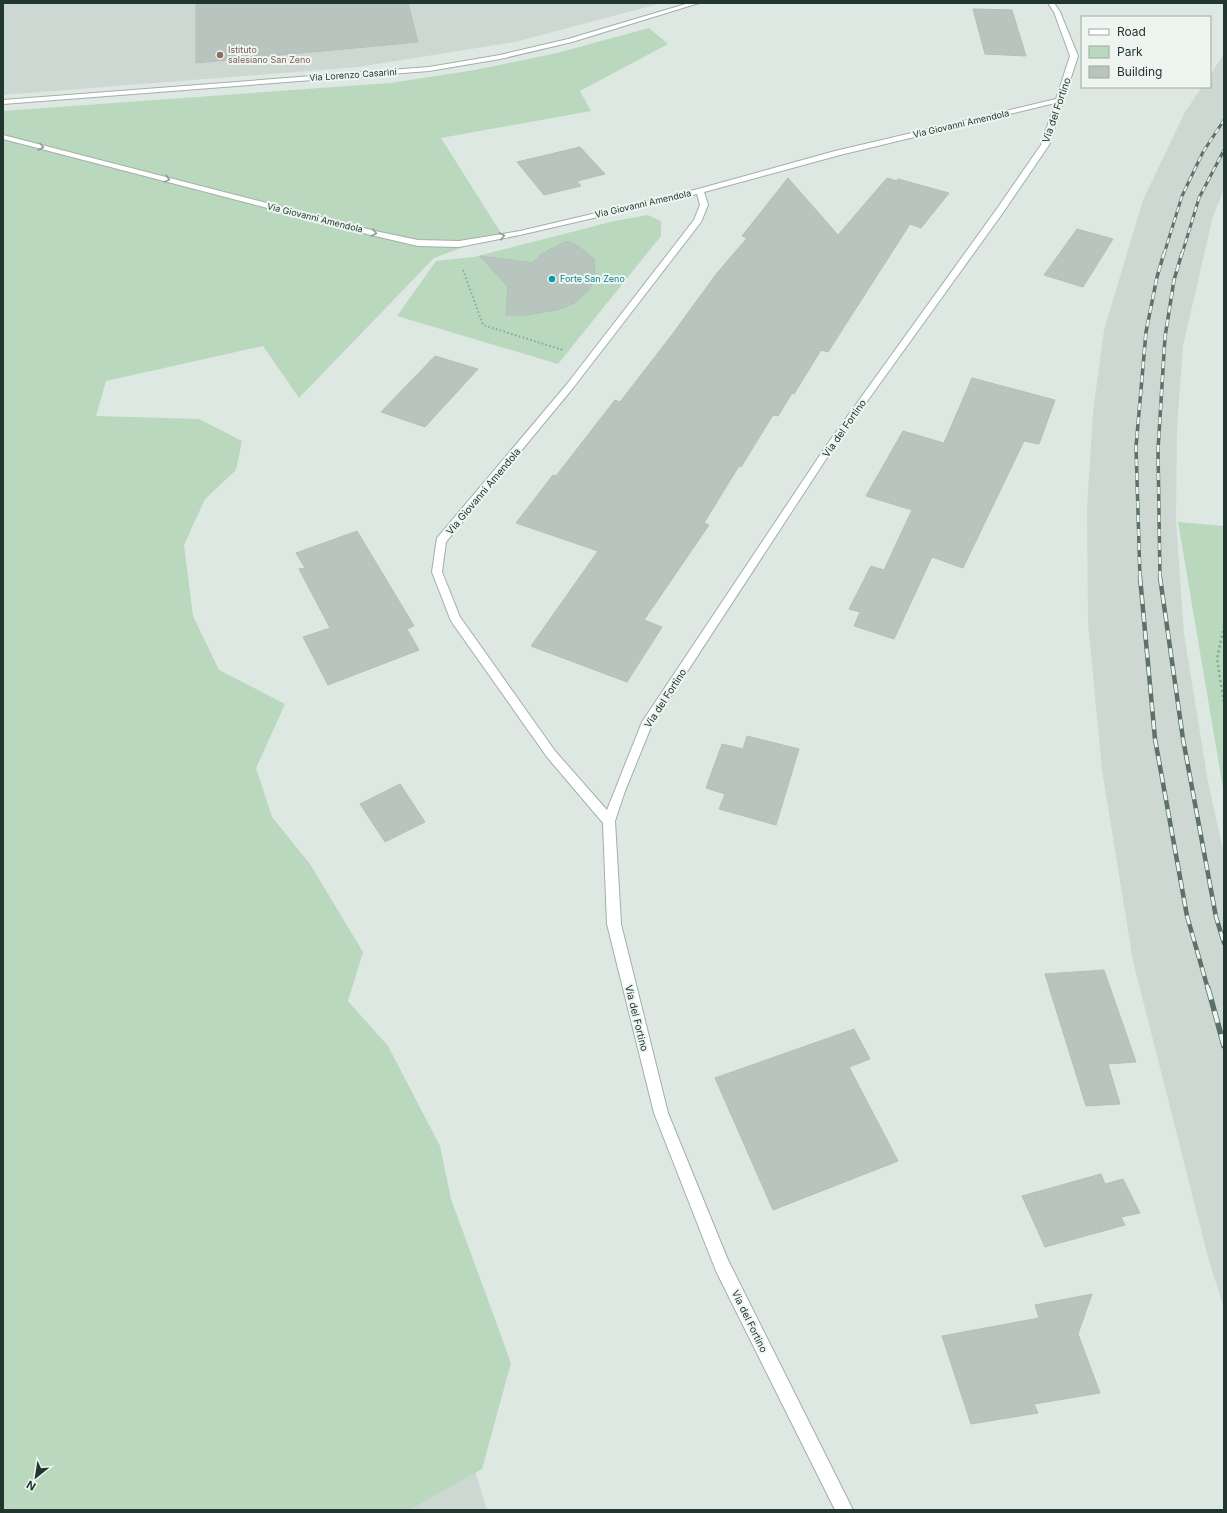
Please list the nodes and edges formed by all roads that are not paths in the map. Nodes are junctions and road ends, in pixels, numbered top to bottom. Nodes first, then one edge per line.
1 (696, 3) edge
2 (1051, 3) edge
3 (1060, 100) junction
4 (3, 102) edge
5 (3, 137) edge
6 (700, 191) junction
7 (610, 821) junction
8 (844, 1510) edge

1 - 4 street, Via Lorenzo Casarini
2 - 3 street, Via del Fortino
3 - 6 street, Via Giovanni Amendola
3 - 7 street, Via del Fortino
5 -> 6 street, Via Giovanni Amendola
6 - 7 street, Via Giovanni Amendola
7 - 8 street, Via del Fortino

